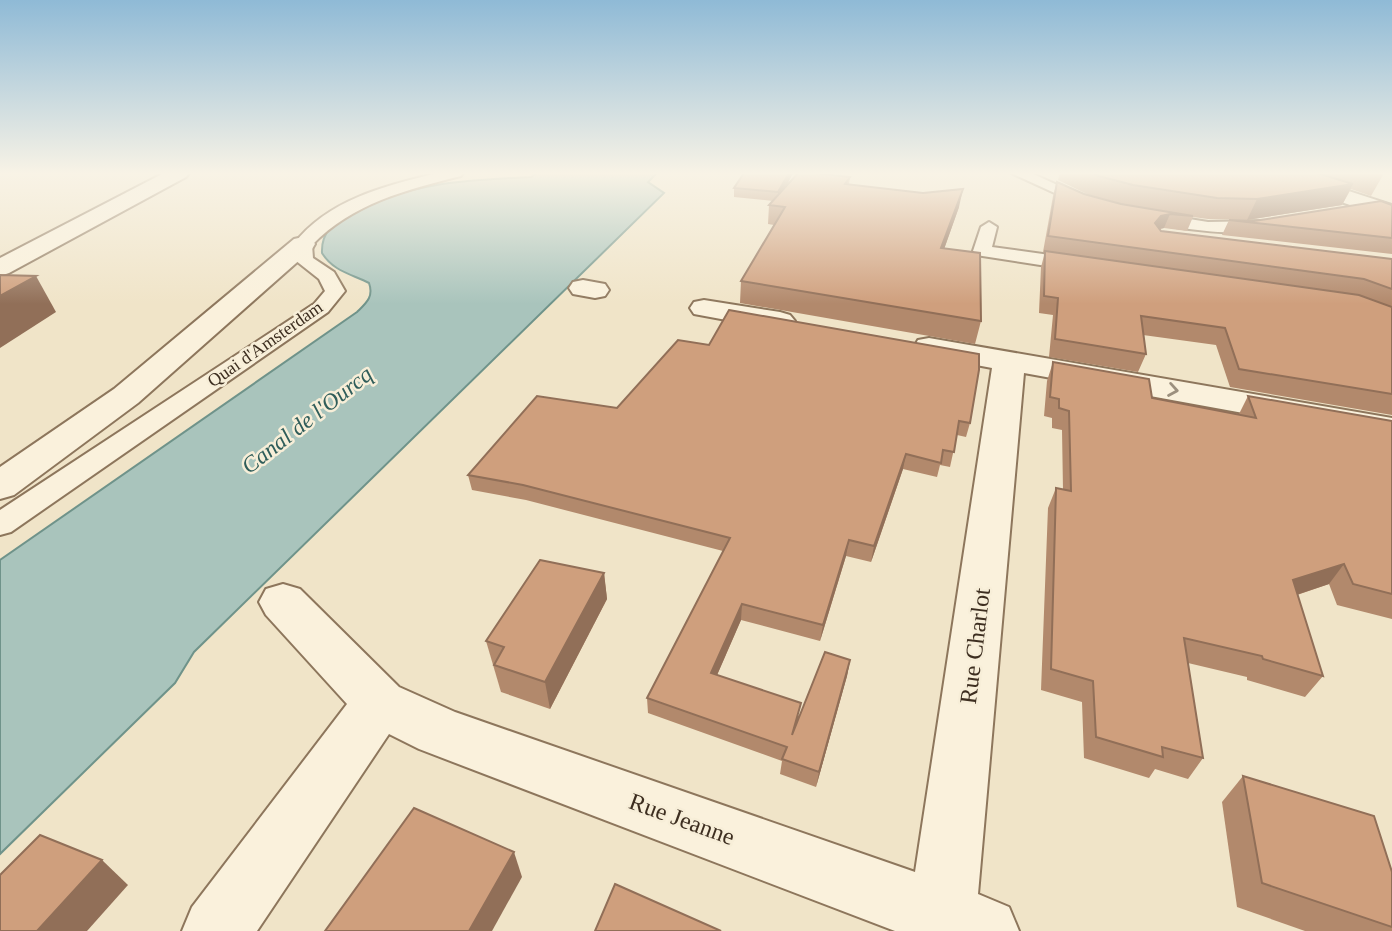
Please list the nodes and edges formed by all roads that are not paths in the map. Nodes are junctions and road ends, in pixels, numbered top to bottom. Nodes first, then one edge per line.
1 (97, 216) edge
2 (332, 216) edge
3 (1142, 216) edge
4 (1275, 224) edge
5 (989, 227) dead end
6 (1164, 238) edge
7 (303, 244) junction
8 (1258, 249) edge
9 (1092, 267) edge
10 (0, 268) edge
11 (704, 308) dead end
12 (810, 326) edge
13 (903, 342) edge
14 (1009, 360) junction
15 (1392, 429) edge
16 (0, 486) edge
17 (0, 526) edge
18 (283, 602) dead end
19 (380, 703) junction
20 (956, 925) edge
21 (216, 931) edge

1 - 10 street
2 - 7 lane
3 - 4 lane
5 - 9 lane
6 - 8 street
7 - 16 street
7 - 17 lane, Quai d'Amsterdam
11 - 12 street
13 - 14 street
14 -> 15 street
14 - 20 street, Rue Charlot
18 - 19 street
19 - 20 street, Rue Jeanne
19 - 21 street

